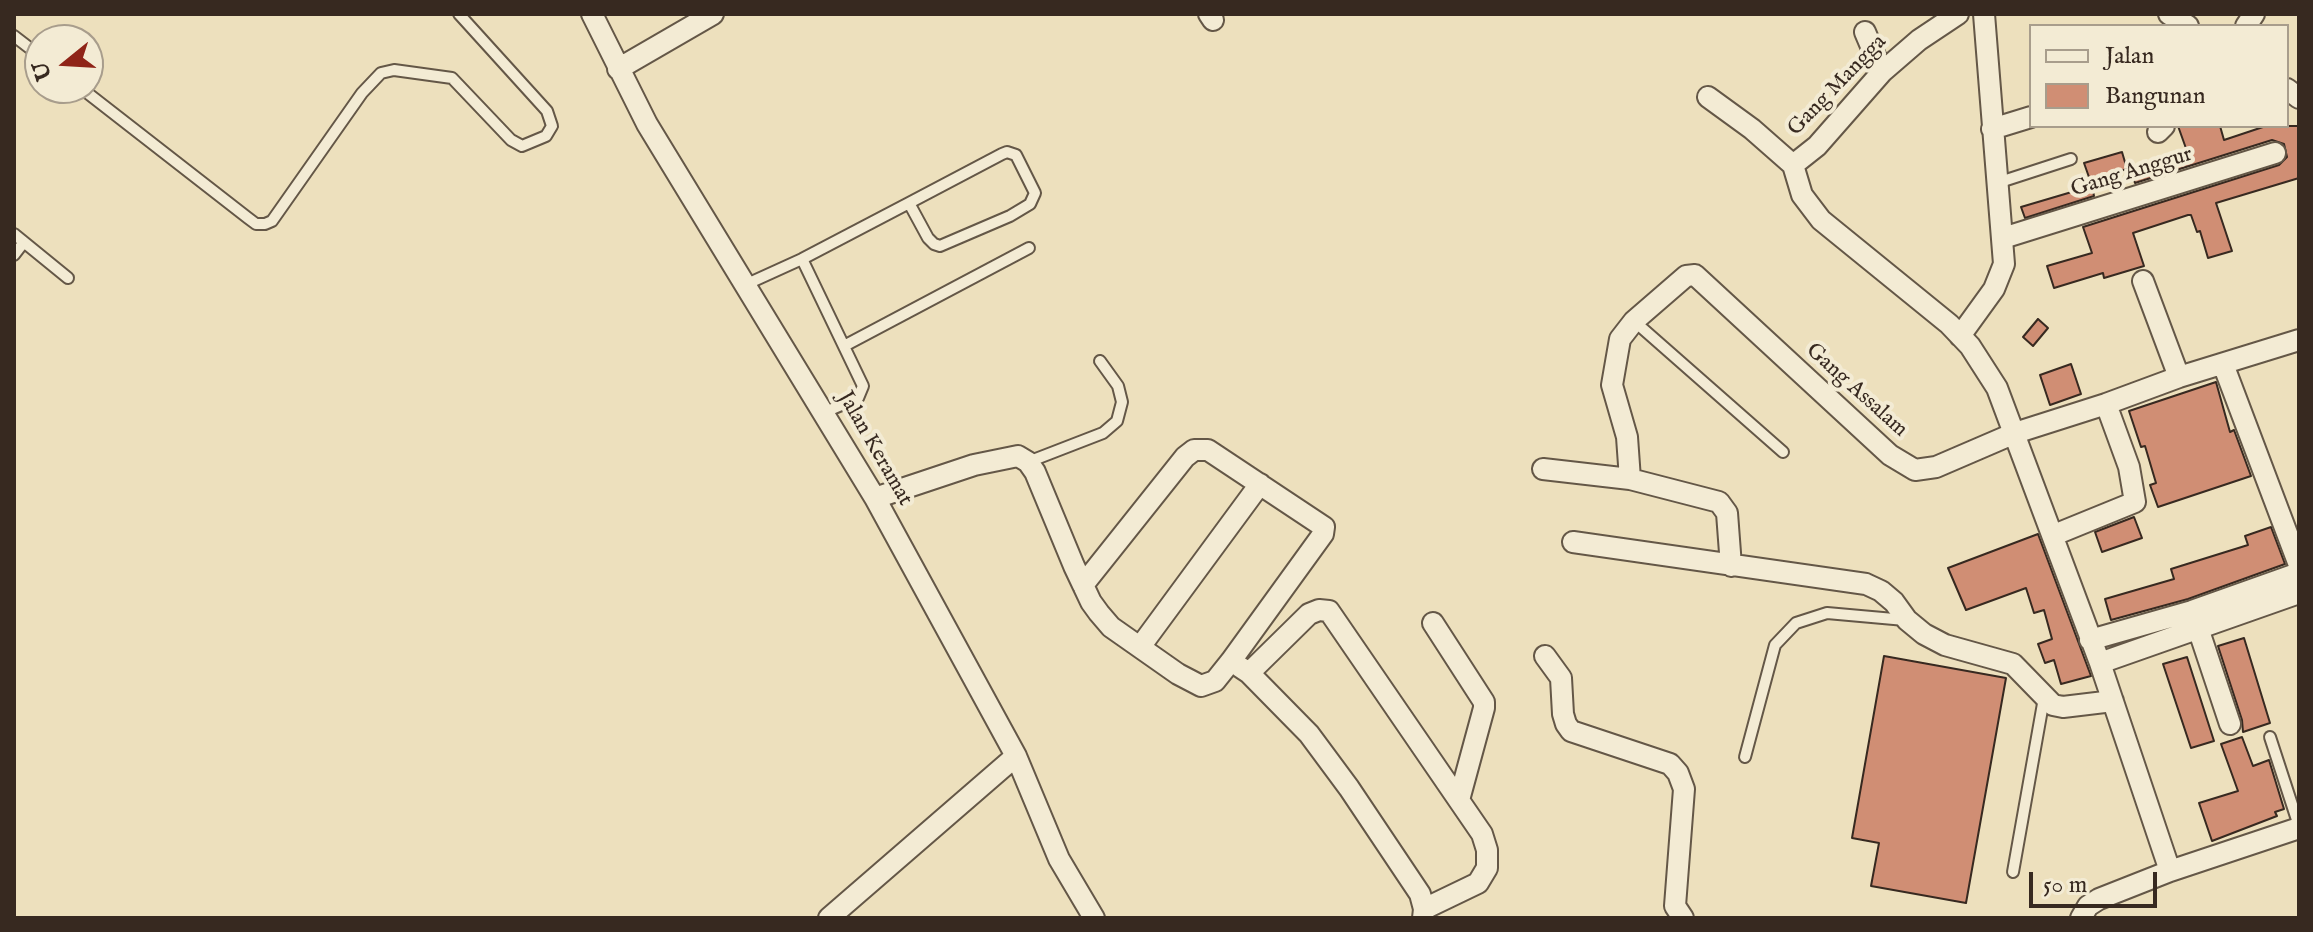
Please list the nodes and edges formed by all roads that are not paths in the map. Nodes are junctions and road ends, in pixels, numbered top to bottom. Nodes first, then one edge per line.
1 (459, 14) edge
2 (592, 14) edge
3 (713, 14) edge
4 (1958, 14) edge
5 (1984, 14) edge
6 (1995, 14) edge
7 (1865, 32) dead end
8 (618, 69) junction
9 (1882, 72) junction
10 (1708, 97) dead end
11 (102, 104) edge
12 (2029, 118) edge
13 (1992, 129) junction
14 (2275, 153) dead end
15 (2071, 159) dead end
16 (1793, 165) junction
17 (1997, 183) junction
18 (909, 203) junction
19 (14, 234) edge
20 (2003, 238) junction
21 (24, 242) junction
22 (1029, 248) dead end
23 (14, 255) edge
24 (802, 259) junction
25 (68, 278) dead end
26 (2143, 281) dead end
27 (747, 284) junction
28 (1634, 321) junction
29 (1960, 336) junction
30 (2299, 340) edge
31 (844, 346) junction
32 (1100, 361) dead end
33 (2223, 364) junction
34 (2179, 377) junction
35 (2106, 404) junction
36 (825, 412) junction
37 (2015, 433) junction
38 (1783, 452) dead end
39 (1028, 462) junction
40 (1543, 469) dead end
41 (1630, 479) junction
42 (1260, 484) junction
43 (875, 498) junction
44 (2054, 535) junction
45 (1573, 542) dead end
46 (2299, 565) edge
47 (1731, 566) junction
48 (2299, 573) edge
49 (1083, 585) junction
50 (2299, 593) edge
51 (1907, 620) junction
52 (1433, 623) dead end
53 (2198, 628) junction
54 (2090, 640) junction
55 (1140, 647) junction
56 (1545, 656) dead end
57 (1231, 661) junction
58 (2100, 663) junction
59 (1249, 673) junction
60 (2044, 698) junction
61 (2113, 701) junction
62 (2230, 724) dead end
63 (2270, 737) dead end
64 (1016, 756) junction
65 (1745, 757) dead end
66 (1459, 800) junction
67 (2299, 827) edge
68 (2170, 871) junction
69 (2013, 872) dead end
70 (1423, 913) edge
71 (829, 918) edge
72 (1094, 918) edge
73 (1683, 918) edge
74 (2081, 918) edge

1 - 11 lane
2 - 8 street, Jalan Keramat
3 - 8 street
4 - 9 street, Gang Mangga
5 - 6 street
5 - 13 street
7 - 9 street
8 - 27 street, Jalan Keramat
9 - 16 street, Gang Mangga
10 - 16 street
12 - 13 street
13 - 17 street
14 - 20 street, Gang Anggur
15 - 17 lane
16 - 29 street
17 - 20 street
18 - 18 lane
18 - 24 lane
19 - 21 lane
20 - 29 street
21 - 23 lane
21 - 25 lane
22 - 31 lane
24 - 27 lane
24 - 31 lane
26 - 34 street
27 - 36 street, Jalan Keramat
28 - 37 street, Gang Assalam
28 - 38 lane
28 - 41 street
29 - 37 street
30 - 33 street, Gang Assalam
31 - 36 lane
32 - 39 lane
33 - 34 street, Gang Assalam
33 - 46 street
34 - 35 street, Gang Assalam
35 - 37 street, Gang Assalam
35 - 44 street
36 - 43 street, Jalan Keramat
37 - 44 street
39 - 43 street
39 - 49 street
40 - 41 street
41 - 47 street
42 - 49 street
42 - 55 street
42 - 57 street
43 - 64 street, Jalan Keramat
44 - 54 street
45 - 47 street
47 - 51 street
48 - 54 street
49 - 55 street
50 - 53 street
51 - 60 street
51 - 65 lane
52 - 66 street
53 - 58 street
53 - 62 street
54 - 58 street
55 - 57 street
56 - 73 street
57 - 59 street
58 - 61 street
59 - 66 street
59 - 70 street
60 - 61 street
60 - 69 lane
61 - 68 street
63 - 67 lane
64 - 71 street
64 - 72 street, Jalan Keramat
66 - 70 street
67 - 68 street
68 - 74 street

